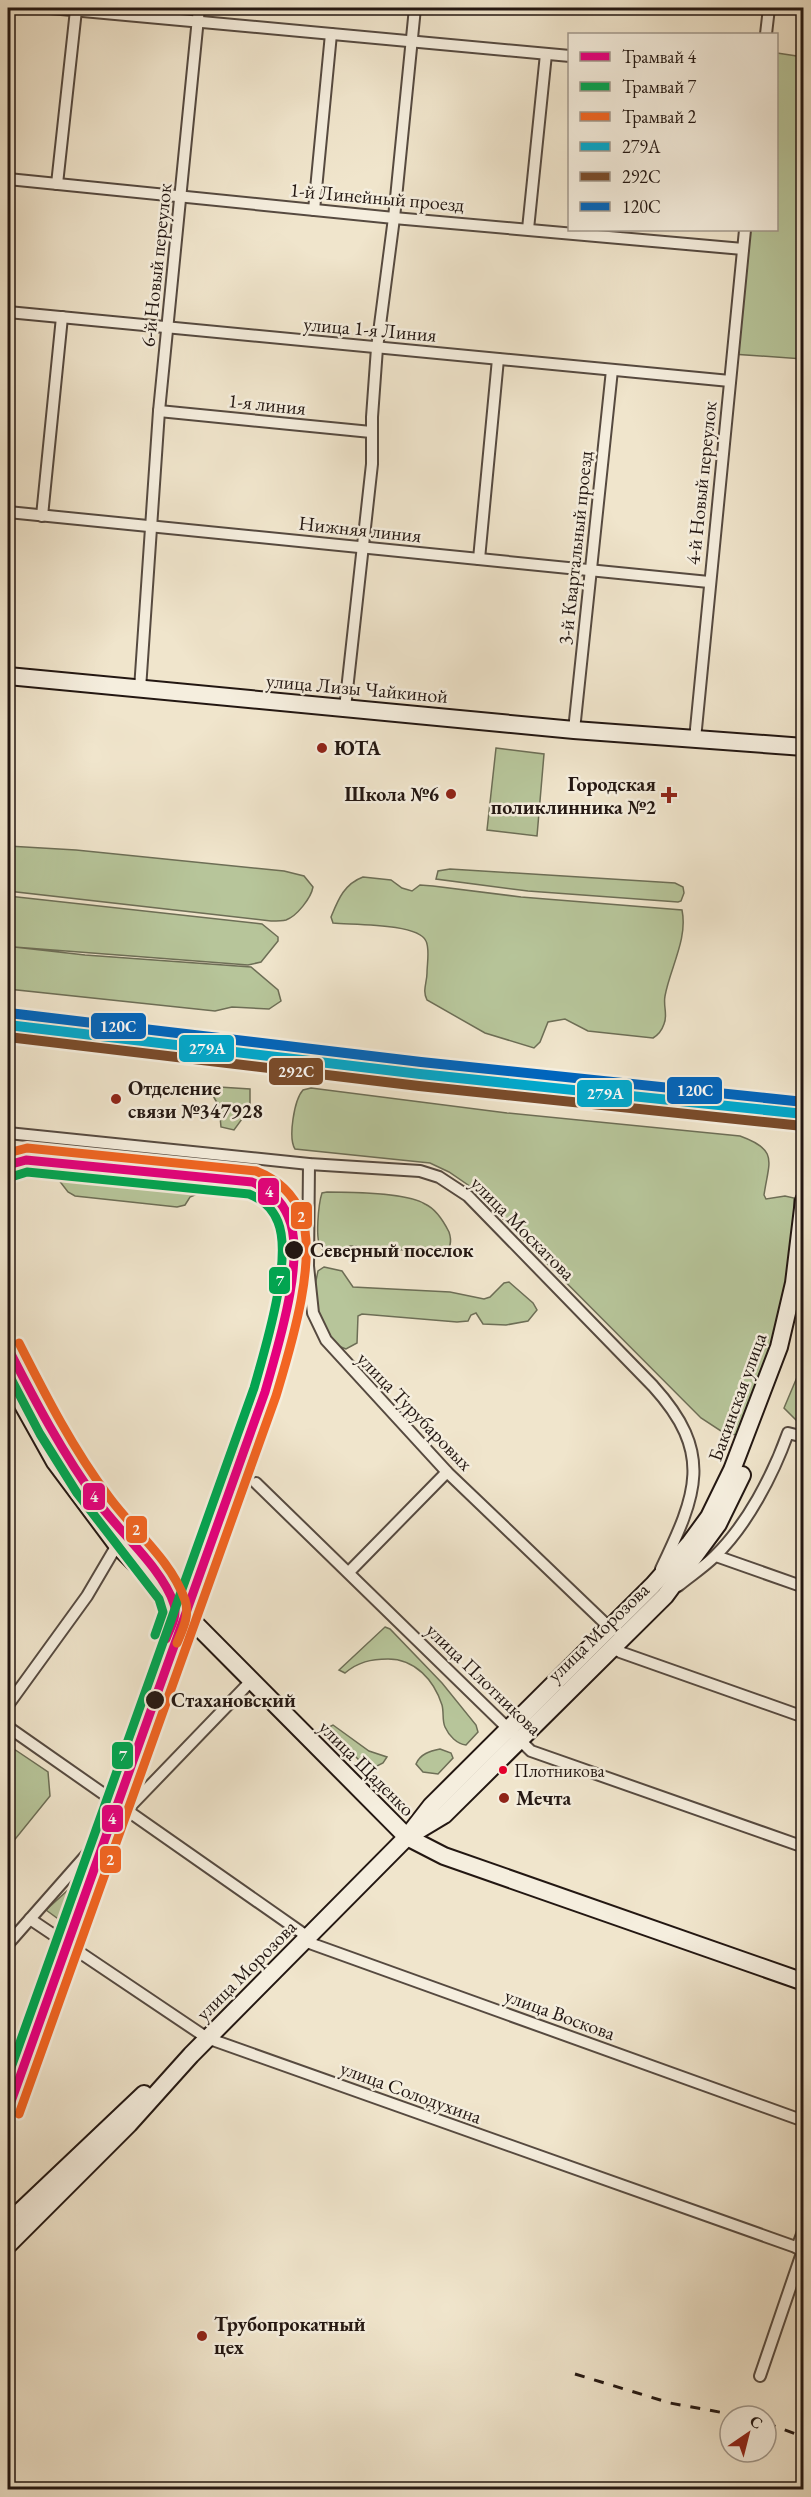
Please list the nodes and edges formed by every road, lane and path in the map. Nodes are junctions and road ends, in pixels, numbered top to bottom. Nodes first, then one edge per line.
1 (50, 8) edge
2 (199, 8) edge
3 (415, 8) edge
4 (769, 8) edge
5 (76, 10) junction
6 (197, 22) junction
7 (766, 33) edge
8 (331, 34) junction
9 (412, 42) junction
10 (546, 54) junction
11 (568, 56) edge
12 (8, 179) edge
13 (57, 184) junction
14 (180, 196) junction
15 (314, 210) junction
16 (394, 218) junction
17 (528, 229) junction
18 (568, 231) edge
19 (570, 231) edge
20 (745, 231) edge
21 (613, 233) edge
22 (743, 249) junction
23 (8, 312) edge
24 (62, 317) junction
25 (168, 327) junction
26 (377, 348) junction
27 (498, 358) junction
28 (612, 370) junction
29 (730, 381) junction
30 (159, 411) junction
31 (371, 432) junction
32 (8, 512) edge
33 (42, 516) junction
34 (150, 525) junction
35 (363, 548) junction
36 (479, 559) junction
37 (591, 570) junction
38 (709, 582) junction
39 (8, 676) edge
40 (140, 689) junction
41 (345, 708) junction
42 (574, 730) junction
43 (699, 740) junction
44 (804, 747) edge
45 (804, 755) edge
46 (8, 1133) edge
47 (309, 1164) junction
48 (804, 1200) edge
49 (804, 1287) edge
50 (8, 1378) edge
51 (804, 1437) edge
52 (447, 1472) junction
53 (256, 1483) dead end
54 (117, 1545) junction
55 (716, 1556) junction
56 (349, 1572) junction
57 (804, 1587) edge
58 (659, 1591) junction
59 (610, 1628) junction
60 (613, 1647) junction
61 (251, 1681) junction
62 (8, 1705) edge
63 (804, 1717) edge
64 (8, 1727) edge
65 (513, 1734) junction
66 (127, 1811) junction
67 (407, 1837) junction
68 (804, 1846) edge
69 (30, 1919) junction
70 (306, 1939) junction
71 (8, 1944) edge
72 (804, 1982) edge
73 (207, 2038) junction
74 (191, 2055) junction
75 (804, 2121) edge
76 (8, 2223) edge
77 (804, 2229) edge
78 (8, 2245) edge
79 (801, 2249) edge
80 (760, 2376) dead end

1 - 5 street
2 - 6 street, 6-й Новый переулок
3 - 9 street
4 - 7 street
5 - 6 street
5 - 13 street
6 - 8 street
6 - 14 street, 6-й Новый переулок
8 - 9 street
8 - 15 street
9 - 10 street
9 - 16 street
10 - 11 street
10 - 17 street
12 - 13 street, 1-й Линейный проезд
13 - 14 street, 1-й Линейный проезд
14 - 15 street, 1-й Линейный проезд
14 - 25 street, 6-й Новый переулок
15 - 16 street, 1-й Линейный проезд
16 - 17 street, 1-й Линейный проезд
16 - 26 street
17 - 18 street, 1-й Линейный проезд
19 - 21 street, 1-й Линейный проезд
20 - 22 street, 4-й Новый переулок
21 - 22 street, 1-й Линейный проезд
22 - 29 street, 4-й Новый переулок
23 - 24 street, улица 1-я Линия
24 - 25 street, улица 1-я Линия
24 - 33 street
25 - 26 street, улица 1-я Линия
25 - 30 street, 6-й Новый переулок
26 - 27 street, улица 1-я Линия
26 - 31 street
27 - 28 street, улица 1-я Линия
27 - 36 street
28 - 29 street, улица 1-я Линия
28 - 37 street, 3-й Квартальный проезд
29 - 38 street, 4-й Новый переулок
30 - 31 street, 1-я линия
30 - 34 street, 6-й Новый переулок
31 - 35 street
32 - 33 street, Нижняя линия
33 - 34 street, Нижняя линия
34 - 35 street, Нижняя линия
34 - 40 street, 6-й Новый переулок
35 - 36 street, Нижняя линия
35 - 41 street
36 - 37 street, Нижняя линия
37 - 38 street, Нижняя линия
37 - 42 street, 3-й Квартальный проезд
38 - 43 street, 4-й Новый переулок
39 - 40 main road, улица Лизы Чайкиной
40 - 41 main road, улица Лизы Чайкиной
41 - 42 main road, улица Лизы Чайкиной
42 - 43 main road, улица Лизы Чайкиной
43 - 44 main road, улица Лизы Чайкиной
43 - 45 main road, улица Лизы Чайкиной
46 - 47 street, улица Москатова
47 - 52 street, улица Турубаровых
47 - 58 street, улица Москатова
48 - 58 main road, Бакинская улица
49 - 58 main road, Бакинская улица
50 - 54 main road, улица Щаденко
51 - 55 street, улица Морозова
52 - 56 street
52 - 59 street, улица Турубаровых
53 - 56 street, улица Плотникова
54 - 61 main road, улица Щаденко
54 - 62 street
55 - 57 street
55 - 58 street, улица Морозова
56 - 65 street, улица Плотникова
58 - 59 main road, улица Морозова
58 - 60 main road, улица Морозова
59 - 65 main road, улица Морозова
60 - 63 street
60 - 65 main road, улица Морозова
61 - 66 street
61 - 67 main road, улица Щаденко
64 - 66 street, улица Воскова
65 - 67 main road, улица Морозова
65 - 68 street, улица Плотникова
66 - 69 street
66 - 70 street, улица Воскова
67 - 70 main road, улица Морозова
67 - 72 main road, улица Щаденко
69 - 71 street
69 - 73 street, улица Солодухина
70 - 73 main road, улица Морозова
70 - 75 street, улица Воскова
73 - 74 main road, улица Морозова
73 - 79 street, улица Солодухина
74 - 76 main road, улица Морозова
74 - 78 main road, улица Морозова
77 - 79 street
79 - 80 street

